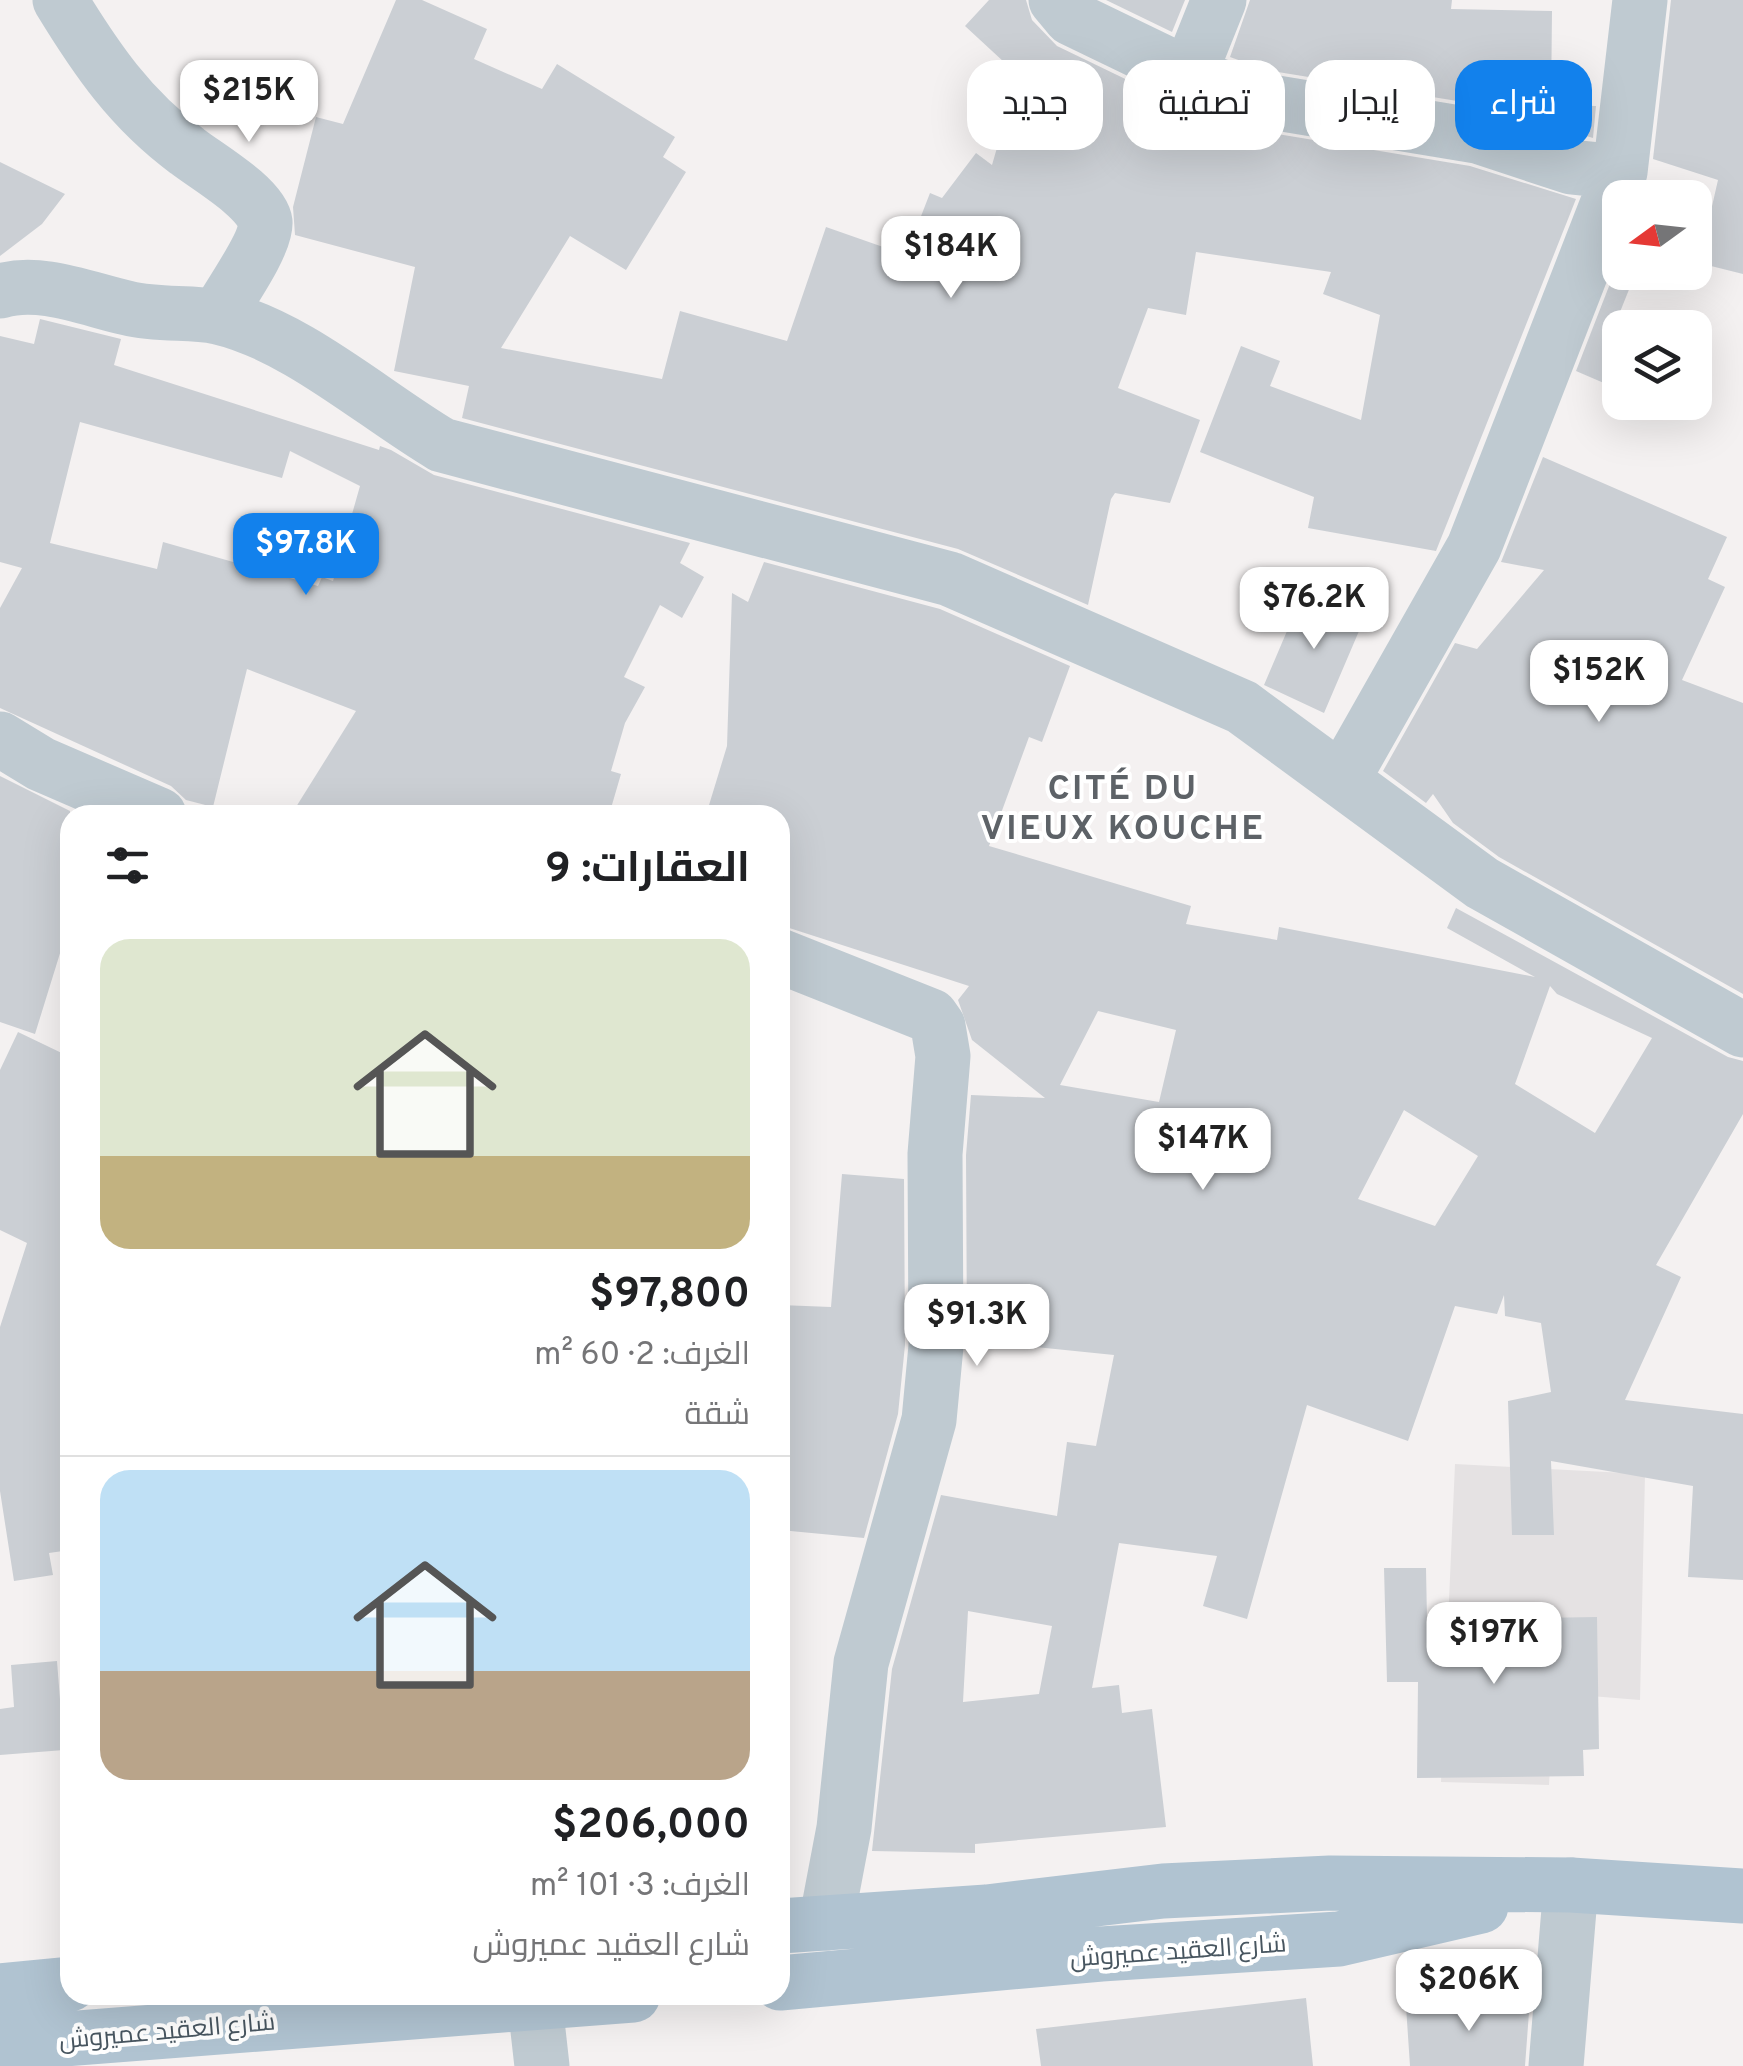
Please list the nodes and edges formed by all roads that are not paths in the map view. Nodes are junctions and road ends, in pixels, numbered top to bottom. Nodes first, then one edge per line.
1 (60, 0) edge
2 (1056, 0) edge
3 (1219, 0) edge
4 (1640, 0) edge
5 (1158, 60) edge
6 (1195, 60) edge
7 (1285, 104) edge
8 (1620, 172) junction
9 (0, 291) edge
10 (217, 317) junction
11 (0, 739) edge
12 (1342, 780) junction
13 (136, 805) edge
14 (790, 960) edge
15 (1743, 1030) edge
16 (1571, 1886) junction
17 (1743, 1896) edge
18 (803, 1924) edge
19 (790, 1982) edge
20 (60, 1985) edge
21 (0, 1991) edge
22 (486, 2005) edge
23 (536, 2005) edge
24 (0, 2044) edge
25 (128, 2049) edge
26 (542, 2066) edge
27 (1556, 2066) edge

1 - 10 street
2 - 5 street
3 - 6 street
4 - 8 street
7 - 8 street
8 - 12 street
9 - 10 street
10 - 12 street
11 - 13 street
12 - 15 street
14 - 18 street
16 - 17 main road, شارع العقيد عميروش
16 - 18 main road, شارع العقيد عميروش
16 - 19 main road, شارع العقيد عميروش
16 - 27 street
20 - 21 main road
22 - 25 main road, شارع العقيد عميروش
23 - 26 street
24 - 25 main road, شارع العقيد عميروش

